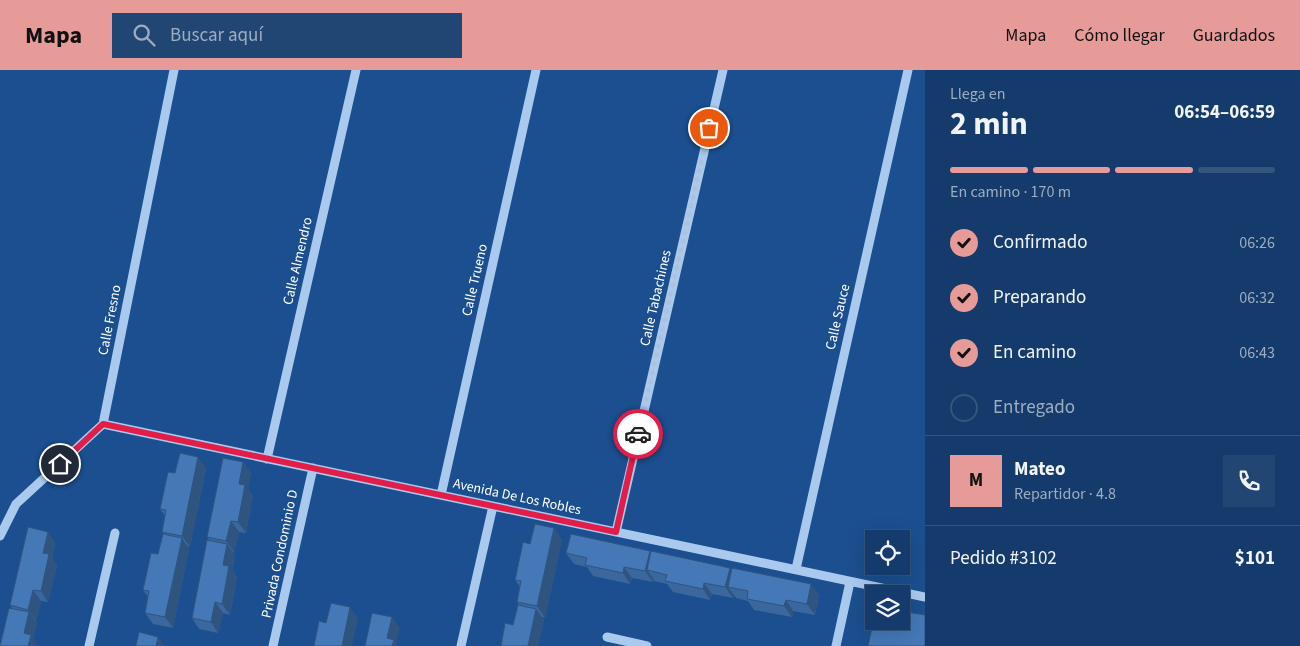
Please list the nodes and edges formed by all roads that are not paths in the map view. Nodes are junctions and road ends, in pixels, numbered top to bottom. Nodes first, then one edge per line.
1 (174, 70) edge
2 (356, 70) edge
3 (536, 70) edge
4 (722, 70) edge
5 (908, 70) edge
6 (103, 424) junction
7 (267, 459) junction
8 (312, 468) junction
9 (441, 495) junction
10 (493, 506) junction
11 (616, 532) junction
12 (115, 533) dead end
13 (0, 536) edge
14 (796, 569) junction
15 (850, 582) junction
16 (925, 597) edge
17 (607, 637) dead end
18 (90, 646) edge
19 (274, 646) edge
20 (461, 646) edge
21 (647, 646) edge
22 (836, 646) edge

1 - 6 street, Calle Fresno
2 - 7 street, Calle Almendro
3 - 9 street, Calle Trueno
4 - 11 street, Calle Tabachines
5 - 14 street, Calle Sauce
6 - 7 street, Avenida De Los Robles
6 - 13 street
7 - 8 street, Avenida De Los Robles
8 - 9 street, Avenida De Los Robles
8 - 19 street, Privada Condominio D
9 - 10 street, Avenida De Los Robles
10 - 11 street, Avenida De Los Robles
10 - 20 street
11 - 14 street, Avenida De Los Robles
12 - 18 street
14 - 15 street, Avenida De Los Robles
15 - 16 street, Avenida De Los Robles
15 - 22 street
17 - 21 street

